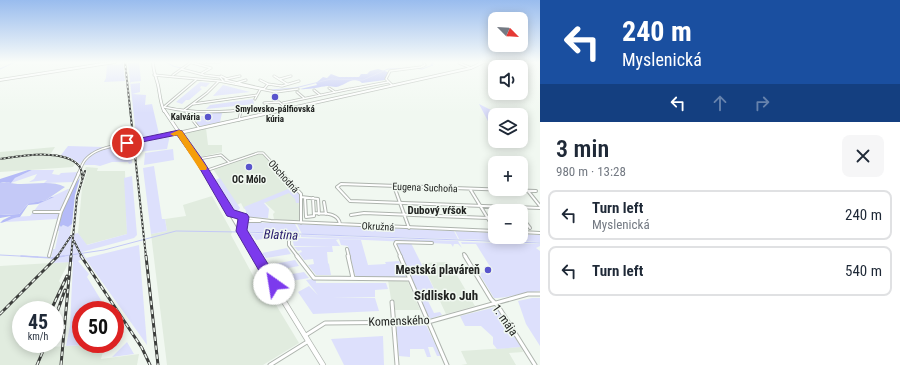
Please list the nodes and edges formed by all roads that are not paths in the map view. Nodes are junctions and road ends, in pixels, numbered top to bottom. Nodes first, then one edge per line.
1 (156, 79) edge
2 (156, 79) edge
3 (197, 79) joint
4 (229, 79) edge
5 (280, 79) edge
6 (386, 79) edge
7 (420, 79) edge
8 (226, 80) junction
9 (246, 80) dead end
10 (260, 80) dead end
11 (219, 81) junction
12 (222, 81) junction
13 (299, 81) dead end
14 (388, 82) junction
15 (225, 83) junction
16 (235, 84) junction
17 (268, 84) junction
18 (287, 84) junction
19 (392, 85) junction
20 (340, 86) dead end
21 (329, 88) dead end
22 (298, 89) dead end
23 (260, 90) junction
24 (314, 90) dead end
25 (345, 90) junction
26 (297, 92) dead end
27 (335, 92) junction
28 (257, 95) junction
29 (320, 95) junction
30 (304, 98) junction
31 (255, 99) dead end
32 (264, 103) dead end
33 (283, 103) junction
34 (193, 104) junction
35 (164, 107) junction
36 (254, 108) dead end
37 (287, 109) junction
38 (241, 110) junction
39 (182, 111) junction
40 (186, 112) junction
41 (239, 120) junction
42 (199, 128) junction
43 (179, 133) junction
44 (200, 159) junction
45 (229, 162) junction
46 (205, 171) junction
47 (394, 186) junction
48 (470, 189) junction
49 (488, 190) edge
50 (528, 191) joint
51 (536, 191) dead end
52 (301, 197) junction
53 (305, 198) junction
54 (313, 198) junction
55 (324, 202) dead end
56 (400, 203) junction
57 (480, 206) junction
58 (488, 206) edge
59 (528, 207) edge
60 (540, 207) edge
61 (34, 212) dead end
62 (61, 212) junction
63 (301, 212) junction
64 (306, 212) junction
65 (230, 213) junction
66 (314, 213) junction
67 (319, 214) junction
68 (326, 214) junction
69 (238, 215) junction
70 (351, 215) dead end
71 (404, 215) junction
72 (487, 218) joint
73 (243, 220) junction
74 (234, 221) junction
75 (301, 223) junction
76 (340, 224) junction
77 (528, 225) edge
78 (409, 228) junction
79 (530, 228) dead end
80 (241, 231) junction
81 (488, 231) edge
82 (528, 232) edge
83 (540, 233) edge
84 (289, 241) dead end
85 (432, 243) dead end
86 (347, 249) dead end
87 (464, 254) dead end
88 (49, 256) dead end
89 (353, 278) junction
90 (409, 279) junction
91 (540, 294) edge
92 (392, 302) dead end
93 (495, 304) junction
94 (393, 322) junction
95 (428, 322) junction
96 (305, 336) junction
97 (308, 341) junction
98 (270, 365) edge
99 (323, 365) edge
100 (397, 365) edge
101 (447, 365) edge
102 (535, 365) edge

1 - 35 main road
2 - 43 main road
3 - 11 street
3 - 35 street
4 - 8 street
5 - 18 street
6 - 14 street
7 - 19 main road
8 - 12 street
8 - 16 street
9 - 16 street
10 - 17 street
11 - 12 street
11 - 15 street
11 - 34 street
12 - 15 street
13 - 18 street
14 - 19 street
14 - 25 street
15 - 23 street
16 - 17 street
17 - 18 street
19 - 37 main road
20 - 25 street
21 - 27 street
22 - 23 street
23 - 28 street
24 - 29 street
25 - 27 street
26 - 30 street
27 - 29 street
28 - 31 street
28 - 34 street
29 - 30 street
30 - 33 street
32 - 33 street
33 - 37 street
34 - 39 street
35 - 39 street
35 - 43 main road
36 - 38 street
37 - 41 main road
38 - 40 street
38 - 41 street
39 - 40 street
40 - 42 street
41 - 42 main road
42 - 43 main road
43 - 44 main road
43 - 62 street, bridge
44 - 45 street
44 - 46 main road
45 - 46 street, Obchodná
45 - 52 street, Obchodná
46 - 65 main road
47 - 48 street, Eugena Suchoňa
47 - 56 street
47 - 56 street, Eugena Suchoňa
48 - 49 street, Eugena Suchoňa
48 - 57 street
50 - 51 street, Eugena Suchoňa
50 - 60 street
52 - 53 street
52 - 63 street, Obchodná
53 - 54 street
53 - 64 street, Obchodná
54 - 66 street
54 - 67 street
55 - 68 street
56 - 57 street
56 - 71 street
57 - 58 street
57 - 72 street
59 - 60 street
61 - 62 street
62 - 88 street
63 - 64 street
63 - 75 street, Obchodná
64 - 66 street, Obchodná
65 - 69 main road
65 - 74 main road
66 - 67 street
67 - 68 street
68 - 76 street
69 - 73 main road
69 - 74 main road
70 - 71 street
71 - 72 street
71 - 78 street
73 - 74 main road
73 - 75 street, Okružná
73 - 80 main road
74 - 80 main road
75 - 76 street, Okružná
76 - 78 street, Okružná
77 - 79 street
78 - 81 street, Okružná
80 - 96 main road
82 - 83 street
84 - 89 street
85 - 90 street
86 - 89 street
87 - 93 street, 1. mája
89 - 90 street
90 - 95 street
91 - 93 street, Komenského
92 - 94 street
93 - 95 street, Komenského
93 - 102 street, 1. mája
94 - 95 street, Komenského
94 - 96 street, Komenského
94 - 100 street
95 - 101 street
96 - 97 main road
97 - 98 street
97 - 99 main road

